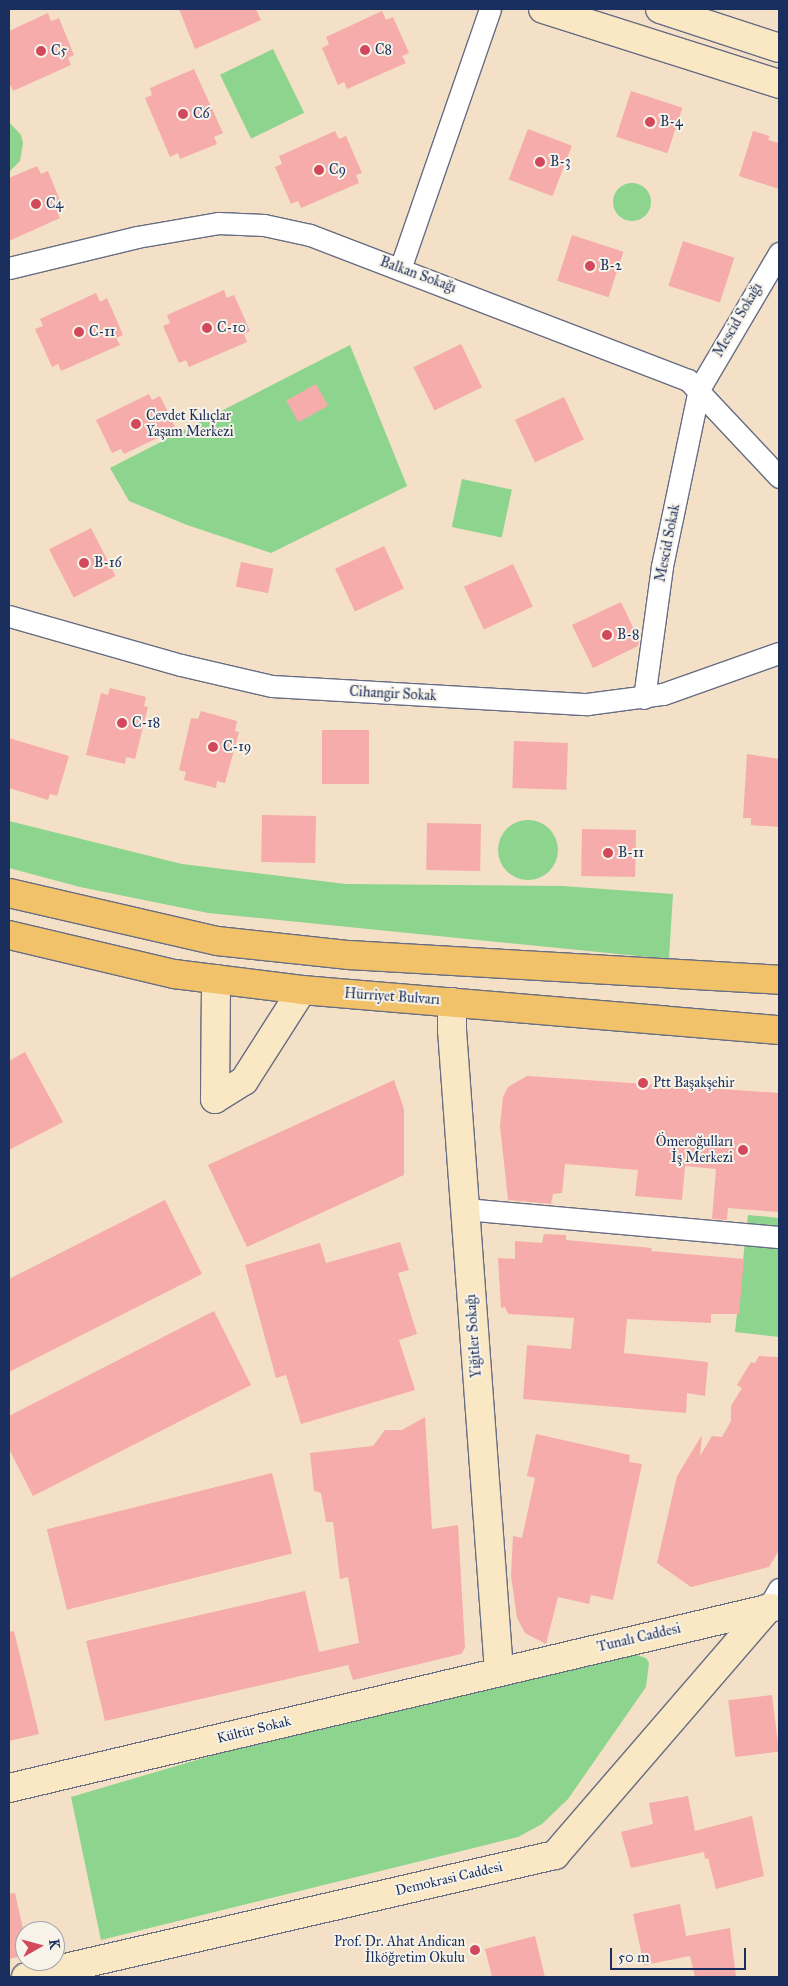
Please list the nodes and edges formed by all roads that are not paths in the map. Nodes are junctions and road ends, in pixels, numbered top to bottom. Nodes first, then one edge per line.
1 (490, 9) edge
2 (543, 9) edge
3 (660, 9) edge
4 (779, 48) edge
5 (779, 84) edge
6 (779, 253) edge
7 (9, 268) edge
8 (400, 269) junction
9 (699, 389) junction
10 (779, 477) edge
11 (9, 616) edge
12 (779, 653) edge
13 (644, 698) junction
14 (9, 893) edge
15 (9, 935) edge
16 (216, 979) junction
17 (779, 980) edge
18 (302, 990) junction
19 (452, 1002) junction
20 (779, 1030) edge
21 (464, 1210) junction
22 (779, 1237) edge
23 (775, 1601) edge
24 (499, 1671) junction
25 (9, 1788) edge
26 (26, 1977) edge

1 - 8 street
2 - 5 street
3 - 4 street
6 - 9 street, Mescid Sokağı
7 - 8 street, Balkan Sokağı
8 - 9 street, Balkan Sokağı
9 - 10 street, Balkan Sokağı
9 - 13 street, Mescid Sokak
11 - 13 street, Cihangir Sokak
12 - 13 street, Cihangir Sokak
14 - 17 main road
15 - 16 main road, Hürriyet Bulvarı
16 - 18 main road, Hürriyet Bulvarı
16 - 18 street
18 - 19 main road, Hürriyet Bulvarı
19 - 20 main road, Hürriyet Bulvarı
19 - 21 street, Yiğitler Sokağı
21 - 22 street
21 - 24 street, Yiğitler Sokağı
23 - 24 street, Tunalı Caddesi
23 - 26 street, Demokrasi Caddesi
24 - 25 street, Kültür Sokak

